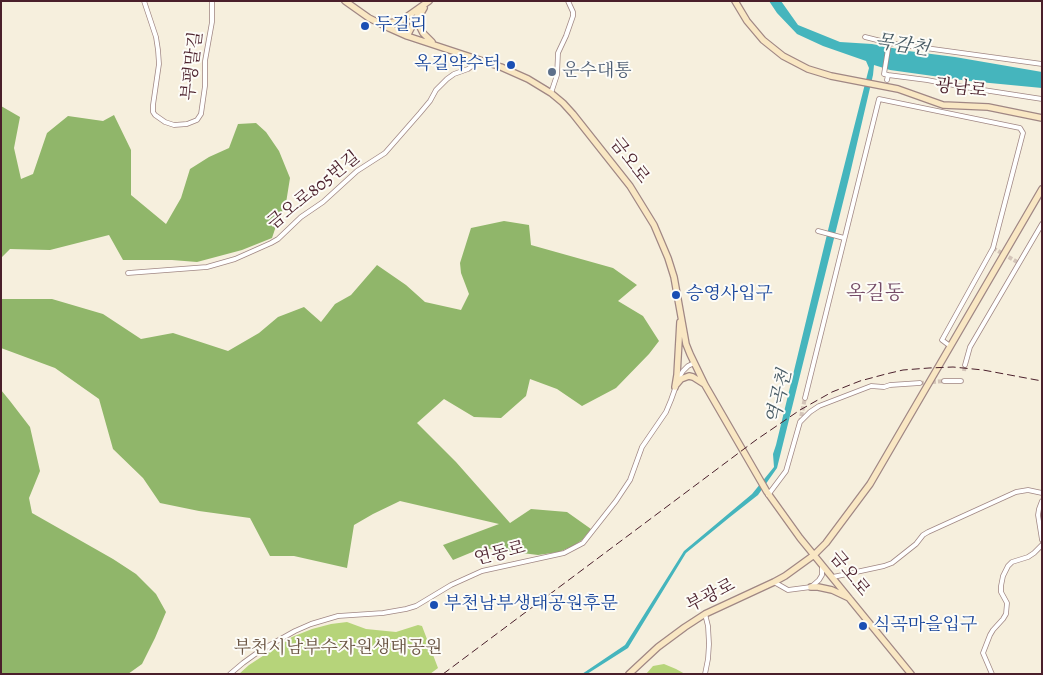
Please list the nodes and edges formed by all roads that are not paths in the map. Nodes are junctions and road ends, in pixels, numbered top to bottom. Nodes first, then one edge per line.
1 (144, 1) edge
2 (212, 1) edge
3 (345, 1) edge
4 (429, 1) edge
5 (568, 1) edge
6 (735, 1) edge
7 (424, 8) junction
8 (377, 22) junction
9 (407, 36) junction
10 (865, 37) dead end
11 (889, 42) junction
12 (436, 45) junction
13 (478, 59) junction
14 (1042, 64) edge
15 (551, 93) junction
16 (884, 94) dead end
17 (1042, 99) edge
18 (883, 100) junction
19 (1042, 118) edge
20 (1042, 190) edge
21 (1042, 224) edge
22 (818, 232) dead end
23 (844, 238) junction
24 (128, 273) dead end
25 (680, 310) junction
26 (950, 346) junction
27 (694, 363) junction
28 (965, 364) tunnel mouth
29 (961, 380) dead end
30 (920, 382) tunnel mouth
31 (944, 382) tunnel mouth
32 (705, 385) junction
33 (675, 387) junction
34 (805, 398) tunnel mouth
35 (1042, 493) edge
36 (768, 494) junction
37 (1042, 501) edge
38 (1042, 540) edge
39 (1042, 545) edge
40 (814, 555) junction
41 (822, 564) junction
42 (833, 577) junction
43 (774, 582) junction
44 (811, 587) junction
45 (850, 599) junction
46 (706, 614) junction
47 (230, 674) edge
48 (629, 674) edge
49 (705, 674) edge
50 (911, 674) edge
51 (992, 674) edge

1 - 2 street, 부평말길
3 - 8 main road, 금오로
4 - 7 main road
4 - 8 main road
5 - 15 street
6 - 19 main road, 광남로
7 - 9 main road
7 - 12 main road
8 - 9 main road, 금오로
9 - 12 main road, 금오로
10 - 11 street
11 - 14 street
11 - 17 street
12 - 13 main road, 금오로
13 - 15 main road, 금오로
13 - 24 street, 금오로805번길
15 - 25 main road, 금오로
16 - 18 street
18 - 23 street
18 - 26 street
20 - 26 main road, 부광로
21 - 28 street
22 - 23 street
23 - 34 street
25 - 27 main road, 금오로
25 - 33 main road
26 - 40 main road, 부광로
27 - 32 main road, 금오로
27 - 33 street, 연동로
29 - 31 street
30 - 36 street
32 - 33 main road
32 - 36 main road, 금오로
33 - 47 street, 연동로
35 - 42 street
36 - 40 main road, 금오로
37 - 38 street
39 - 51 street
40 - 41 main road, 금오로
40 - 43 main road, 부광로
41 - 42 main road, 금오로
41 - 44 street
42 - 45 main road, 금오로
43 - 44 street
43 - 46 main road, 부광로
44 - 45 main road
45 - 50 main road, 금오로
46 - 48 main road, 부광로
46 - 49 street

